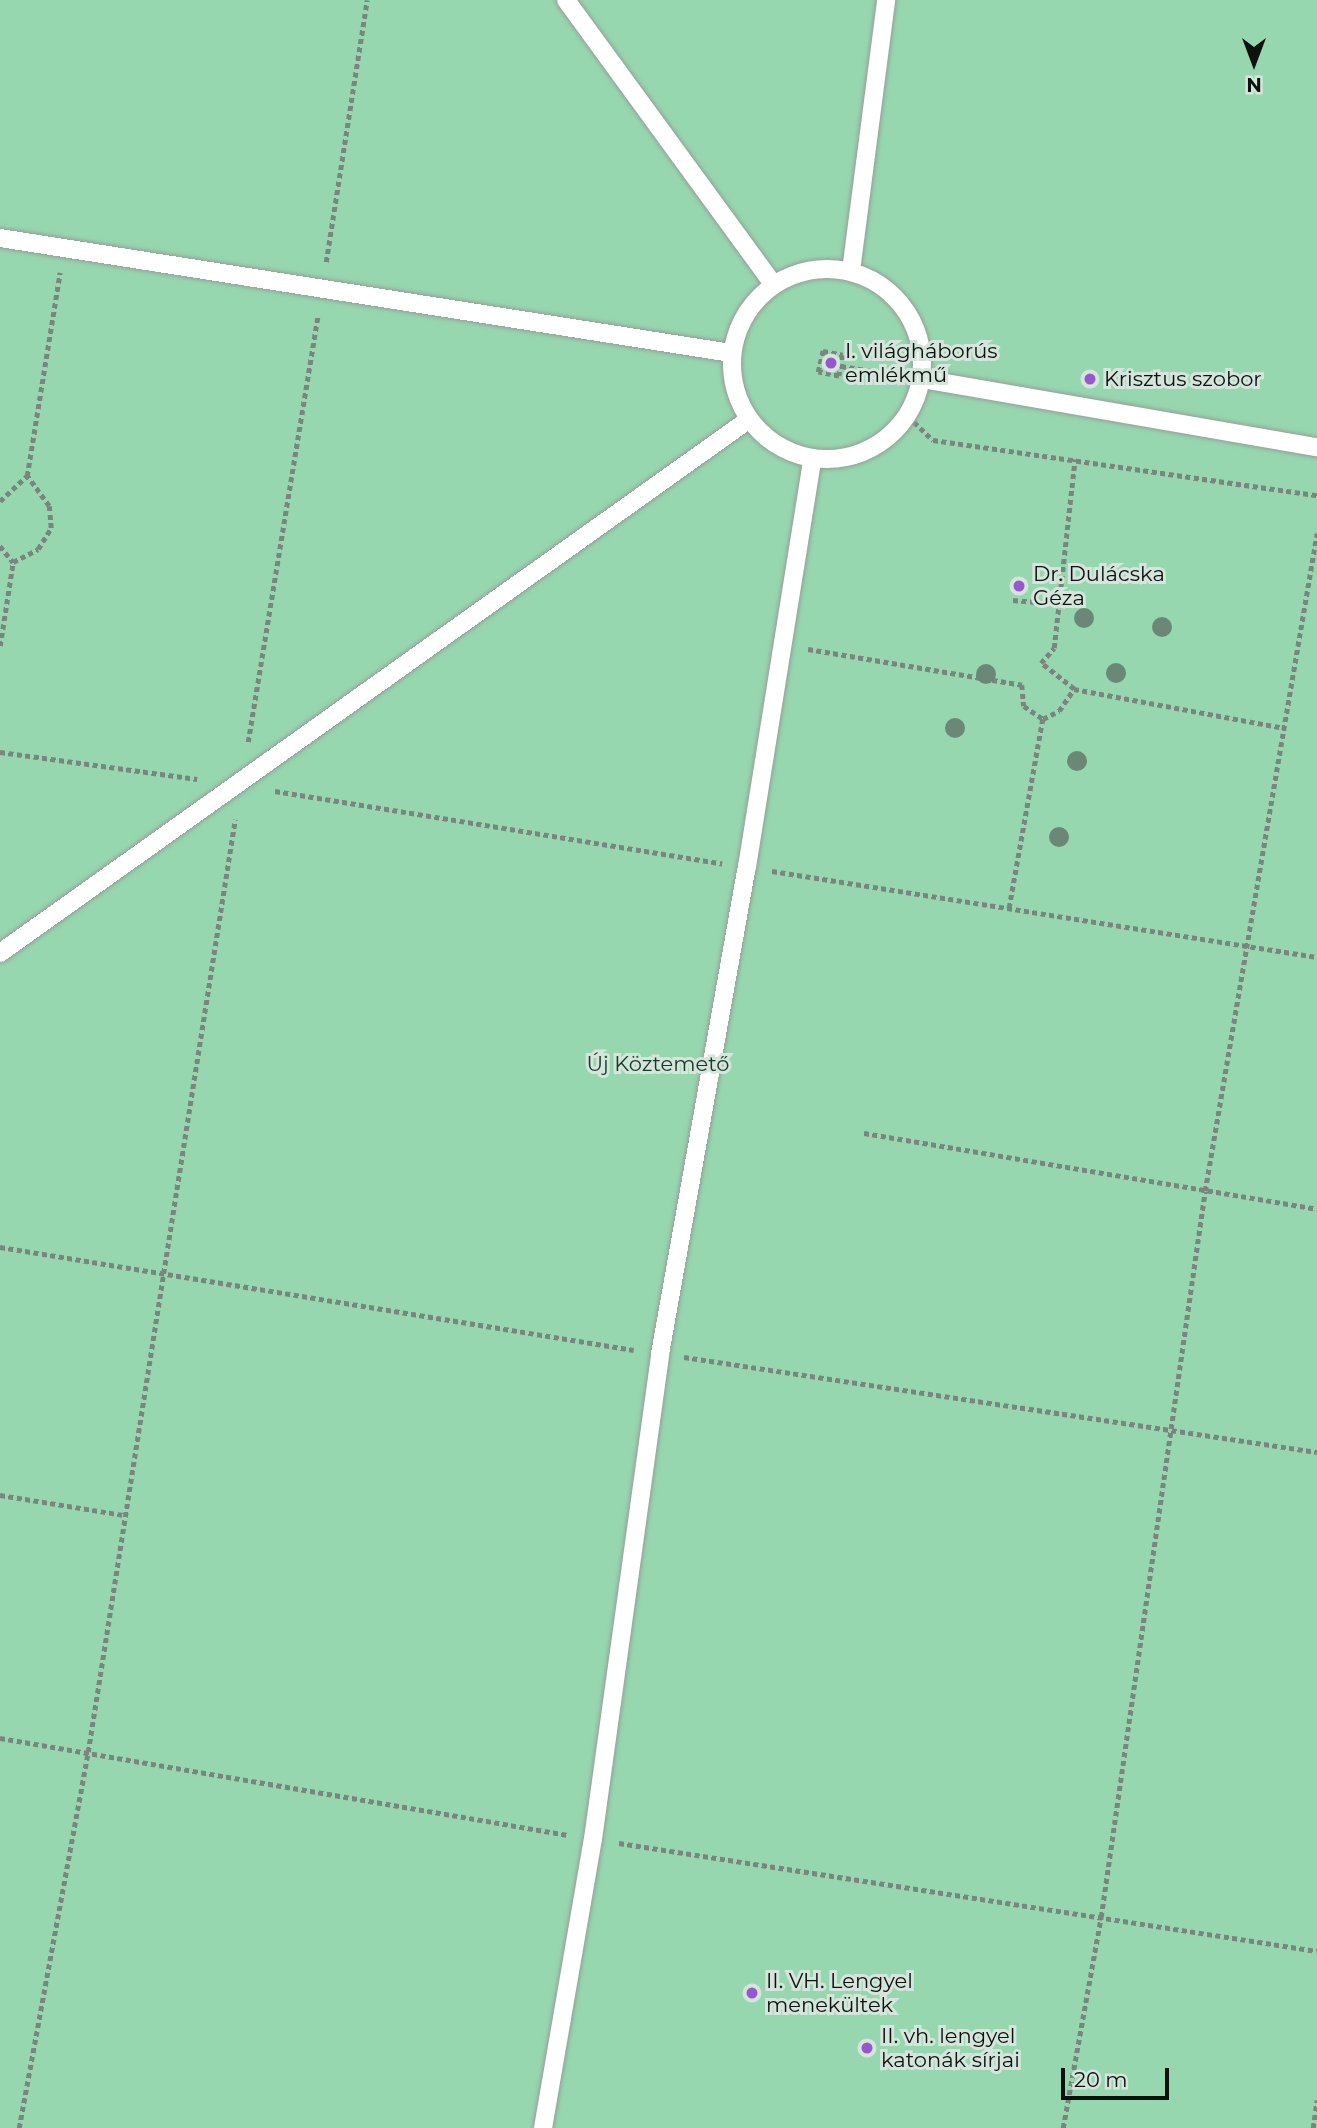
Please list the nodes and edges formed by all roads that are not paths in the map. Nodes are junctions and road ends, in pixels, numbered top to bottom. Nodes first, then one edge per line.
1 (566, 0) edge
2 (886, 0) edge
3 (0, 238) edge
4 (851, 271) junction
5 (773, 284) junction
6 (731, 353) junction
7 (922, 379) junction
8 (748, 419) junction
9 (1317, 447) edge
10 (812, 459) junction
11 (0, 953) edge
12 (543, 2128) edge

1 - 5 lane
2 - 4 lane
3 - 6 lane
4 - 5 lane
4 - 7 lane
5 - 6 lane
6 - 8 lane
7 - 9 lane
7 - 10 lane
8 - 10 lane
8 - 11 lane
10 - 12 lane

